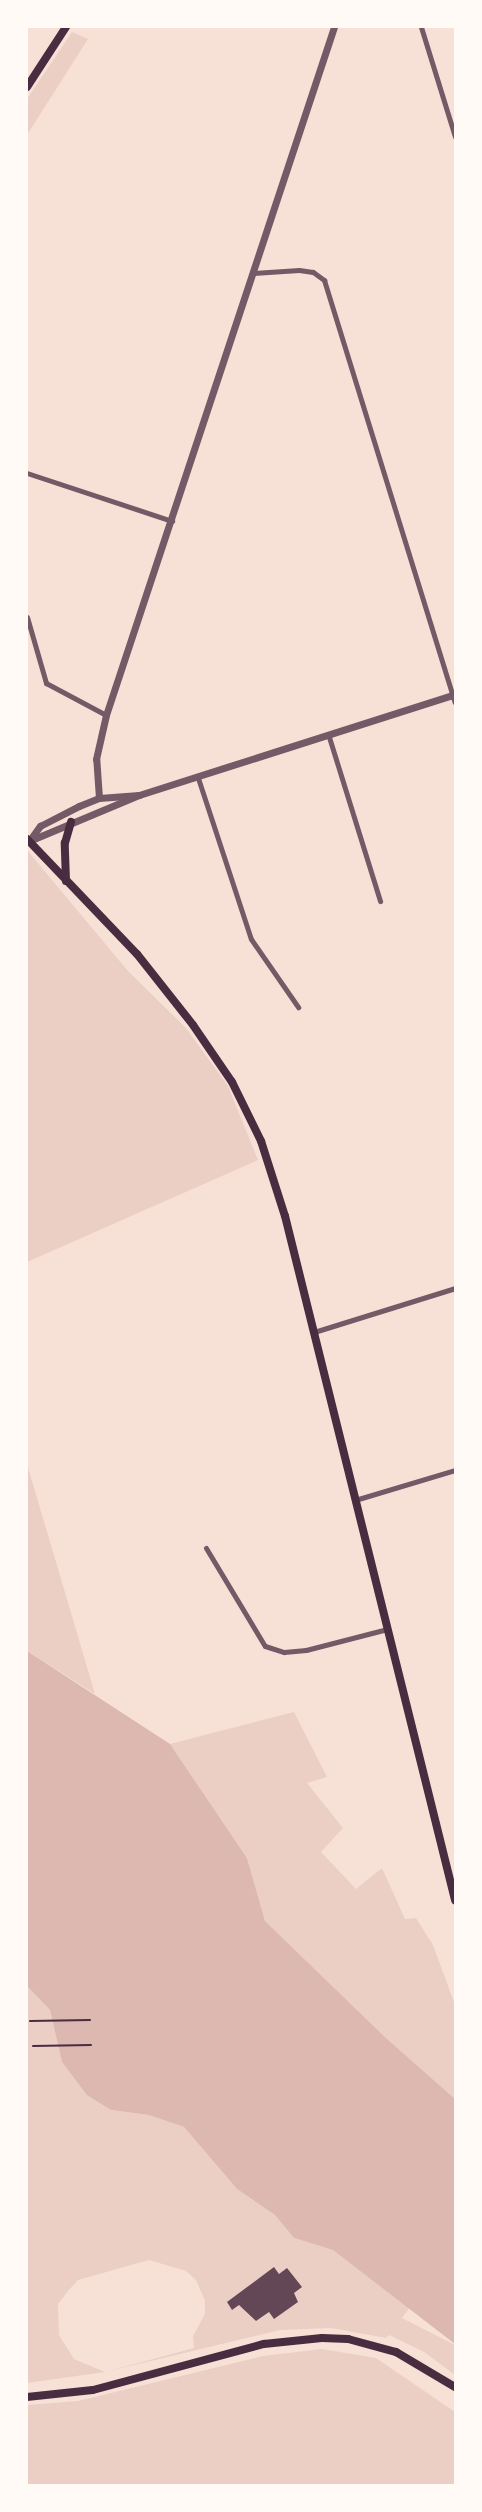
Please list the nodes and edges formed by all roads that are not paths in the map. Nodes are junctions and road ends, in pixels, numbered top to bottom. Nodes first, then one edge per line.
1 (66, 27) edge
2 (334, 27) edge
3 (421, 27) edge
4 (27, 87) edge
5 (455, 137) edge
6 (253, 273) junction
7 (27, 473) edge
8 (172, 521) junction
9 (27, 617) edge
10 (454, 697) edge
11 (106, 715) junction
12 (329, 737) junction
13 (198, 778) junction
14 (139, 795) junction
15 (99, 798) junction
16 (71, 822) junction
17 (28, 840) edge
18 (66, 881) junction
19 (380, 901) dead end
20 (298, 1007) dead end
21 (455, 1288) edge
22 (314, 1332) junction
23 (455, 1470) edge
24 (355, 1500) junction
25 (206, 1548) dead end
26 (387, 1629) junction
27 (455, 1900) edge
28 (455, 2387) edge
29 (27, 2397) edge

1 - 4 main road
2 - 6 street
3 - 5 street
6 - 8 street
6 - 10 street
7 - 8 street
8 - 11 street
9 - 11 street
10 - 12 street
11 - 15 street
12 - 13 street
12 - 19 street
13 - 14 street
13 - 20 street
14 - 15 street
14 - 16 street
15 - 17 street
16 - 17 street
16 - 18 main road
17 - 18 main road
18 - 22 main road
21 - 22 street
22 - 24 main road
23 - 24 street
24 - 26 main road
25 - 26 street
26 - 27 main road
28 - 29 main road

